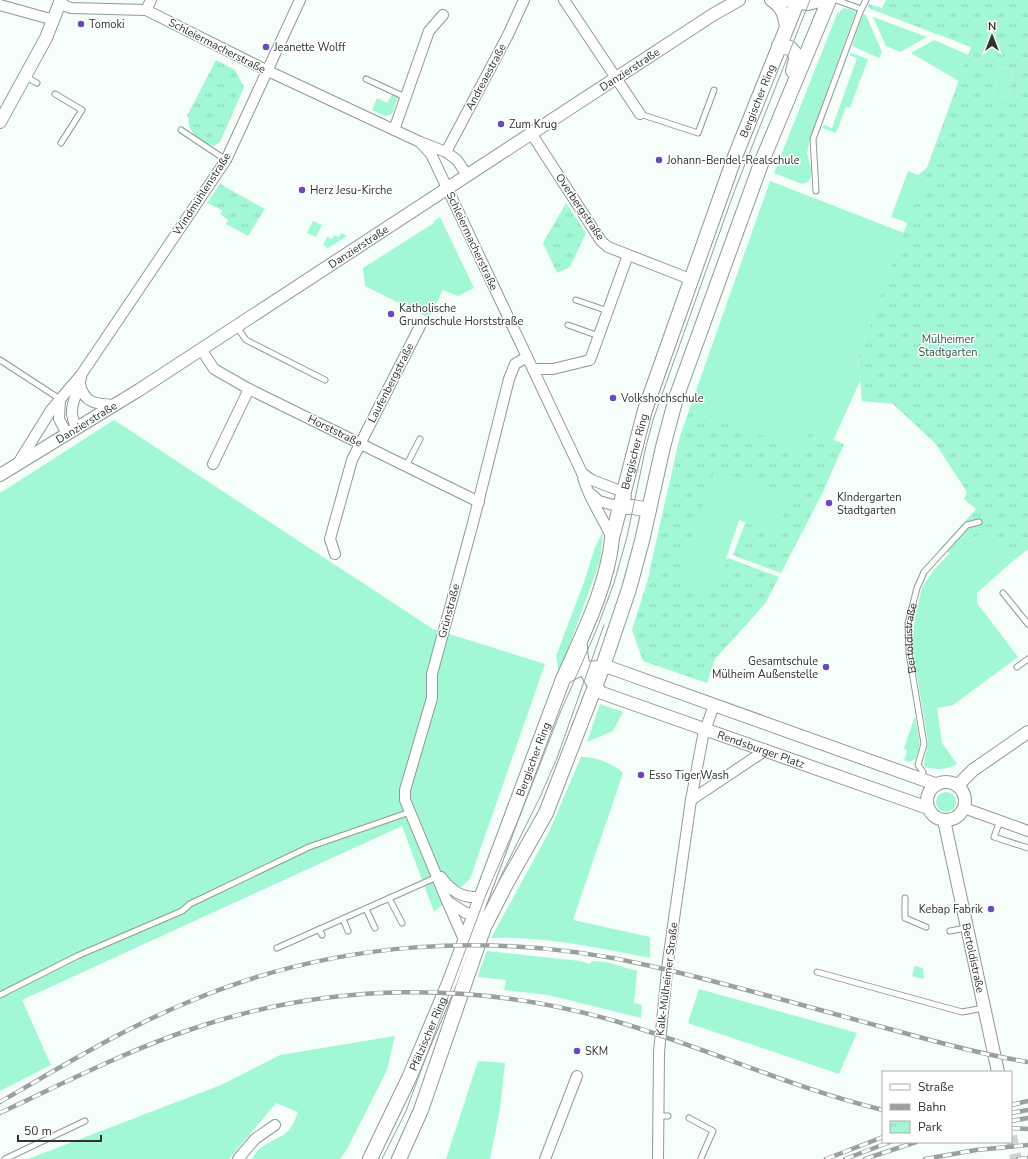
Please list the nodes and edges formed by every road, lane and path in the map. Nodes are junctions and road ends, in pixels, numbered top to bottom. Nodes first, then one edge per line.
1 (151, 0) edge
2 (300, 0) edge
3 (524, 0) edge
4 (564, 0) edge
5 (726, 0) edge
6 (739, 0) edge
7 (771, 0) edge
8 (824, 0) edge
9 (829, 0) edge
10 (836, 0) edge
11 (866, 0) edge
12 (793, 1) edge
13 (60, 2) edge
14 (0, 5) edge
15 (861, 9) junction
16 (146, 10) junction
17 (714, 14) junction
18 (443, 15) dead end
19 (54, 20) junction
20 (786, 27) junction
21 (779, 46) junction
22 (268, 71) junction
23 (25, 76) junction
24 (615, 78) junction
25 (366, 79) dead end
26 (37, 83) dead end
27 (714, 90) dead end
28 (55, 94) dead end
29 (788, 95) junction
30 (405, 97) junction
31 (640, 114) joint
32 (1, 118) edge
33 (181, 130) dead end
34 (394, 130) junction
35 (531, 133) junction
36 (420, 142) junction
37 (61, 143) dead end
38 (446, 152) junction
39 (226, 160) junction
40 (467, 175) junction
41 (447, 188) junction
42 (816, 191) dead end
43 (628, 255) junction
44 (690, 279) junction
45 (576, 300) dead end
46 (608, 311) junction
47 (568, 325) dead end
48 (237, 326) junction
49 (420, 326) dead end
50 (599, 336) junction
51 (202, 349) junction
52 (527, 357) junction
53 (0, 360) edge
54 (533, 369) junction
55 (81, 379) junction
56 (325, 380) dead end
57 (249, 389) junction
58 (60, 399) junction
59 (115, 405) junction
60 (72, 431) junction
61 (420, 439) dead end
62 (360, 443) junction
63 (213, 464) dead end
64 (17, 465) junction
65 (406, 466) junction
66 (582, 472) junction
67 (0, 475) edge
68 (588, 491) junction
69 (623, 492) junction
70 (479, 502) junction
71 (626, 507) junction
72 (649, 510) junction
73 (979, 522) dead end
74 (612, 538) junction
75 (335, 554) dead end
76 (1003, 593) dead end
77 (1028, 624) edge
78 (581, 638) junction
79 (1028, 659) edge
80 (603, 666) junction
81 (1018, 667) dead end
82 (585, 669) junction
83 (563, 679) junction
84 (595, 687) junction
85 (714, 705) junction
86 (705, 729) junction
87 (1028, 732) edge
88 (766, 750) junction
89 (920, 779) junction
90 (935, 784) junction
91 (958, 785) junction
92 (691, 800) junction
93 (928, 808) junction
94 (964, 808) junction
95 (410, 812) junction
96 (944, 820) junction
97 (1000, 821) junction
98 (1028, 831) edge
99 (1028, 848) edge
100 (437, 874) junction
101 (389, 898) junction
102 (905, 898) dead end
103 (447, 900) junction
104 (478, 906) junction
105 (366, 909) junction
106 (490, 914) junction
107 (343, 919) junction
108 (402, 923) dead end
109 (926, 927) dead end
110 (375, 928) dead end
111 (966, 928) junction
112 (319, 929) junction
113 (348, 931) dead end
114 (950, 931) dead end
115 (322, 935) dead end
116 (465, 942) junction
117 (277, 948) dead end
118 (817, 972) dead end
119 (0, 995) edge
120 (984, 1008) junction
121 (998, 1071) edge
122 (577, 1076) dead end
123 (689, 1118) dead end
124 (85, 1121) dead end
125 (275, 1125) dead end
126 (700, 1158) edge
127 (5, 1159) edge
128 (238, 1159) edge
129 (370, 1159) edge
130 (399, 1159) edge
131 (545, 1159) edge
132 (658, 1159) edge

1 - 16 street
2 - 22 street, Windmühlenstraße
3 - 38 street, Andreaestraße
4 - 24 street
5 - 17 street, Danzierstraße
6 - 17 street, Danzierstraße
7 - 20 street
8 - 12 street
9 - 29 main road
10 - 15 lane
11 - 15 lane
12 - 20 main road, Bergischer Ring
13 - 16 street
13 - 19 street
14 - 19 street
15 - 42 lane
16 - 22 street, Schleiermacherstraße
17 - 24 street, Danzierstraße
18 - 30 street
19 - 23 street
20 - 21 main road, Bergischer Ring
21 - 29 main road
21 - 44 main road, Bergischer Ring
22 - 34 street, Schleiermacherstraße
22 - 39 street, Windmühlenstraße
23 - 26 lane
23 - 32 street
24 - 31 street
24 - 35 street, Danzierstraße
25 - 30 lane
27 - 31 lane
28 - 37 lane
29 - 72 main road
30 - 34 street
33 - 39 lane
34 - 36 street, Schleiermacherstraße
35 - 40 street, Danzierstraße
35 - 43 street, Overbergstraße
36 - 38 street, Schleiermacherstraße
36 - 41 street, Schleiermacherstraße
38 - 40 street, Schleiermacherstraße
39 - 55 street, Windmühlenstraße
40 - 41 street, Danzierstraße
41 - 48 street, Danzierstraße
41 - 52 street, Schleiermacherstraße
43 - 44 street, Overbergstraße
43 - 46 street
44 - 69 main road, Bergischer Ring
45 - 46 lane
46 - 50 street
47 - 50 lane
48 - 51 street, Danzierstraße
48 - 56 lane
49 - 62 street, Laufenbergstraße
50 - 54 street
51 - 57 street, Horststraße
51 - 59 street, Danzierstraße
52 - 54 street, Schleiermacherstraße
52 - 70 street, Grünstraße
53 - 58 lane
54 - 66 street, Schleiermacherstraße
55 - 58 street, Windmühlenstraße
55 - 59 street
55 - 60 street, Windmühlenstraße
57 - 62 street, Horststraße
57 - 63 street
58 - 60 street
58 - 64 street, Windmühlenstraße
59 - 60 street, Danzierstraße
60 - 64 street, Danzierstraße
61 - 65 lane
62 - 65 street, Horststraße
62 - 75 street, Laufenbergstraße
64 - 67 street, Danzierstraße
65 - 70 street, Horststraße
66 - 68 street, Schleiermacherstraße
66 - 69 street
68 - 71 street
68 - 74 street, Schleiermacherstraße
69 - 71 main road, Bergischer Ring
70 - 95 street, Grünstraße
71 - 72 main road
71 - 74 main road, Bergischer Ring
72 - 80 main road
73 - 89 lane, Bertoldistraße
74 - 78 main road, Bergischer Ring
76 - 77 lane
78 - 82 street
78 - 83 main road, Bergischer Ring
79 - 81 lane
80 - 82 street
80 - 84 main road
80 - 85 street
82 - 83 street
82 - 84 street
83 - 104 main road, Bergischer Ring
84 - 86 street, Rendsburger Platz
84 - 106 main road
85 - 86 street, Kalk-Mülheimer Straße
85 - 89 street
86 - 88 street, Rendsburger Platz
86 - 92 street, Kalk-Mülheimer Straße
87 - 91 street
88 - 92 street
88 - 93 street, Rendsburger Platz
89 - 90 street
90 - 91 street
90 - 93 street
91 - 94 street
92 - 132 street, Kalk-Mülheimer Straße
93 - 96 street
94 - 96 street
94 - 97 street
95 - 100 street, Grünstraße
95 - 119 lane
96 - 111 street, Bertoldistraße
97 - 98 street
97 - 99 lane
100 - 101 lane
100 - 103 street, Grünstraße
100 - 104 street, Grünstraße
101 - 105 lane
101 - 108 lane
102 - 109 lane
103 - 104 street
103 - 116 street, Grünstraße
104 - 106 street, Grünstraße
104 - 116 main road, Pfälzischer Ring
105 - 107 lane
105 - 110 lane
106 - 130 main road, Pfälzischer Ring
107 - 112 lane
107 - 113 lane
111 - 114 lane
111 - 120 street, Bertoldistraße
112 - 115 lane
112 - 117 lane
116 - 129 main road, Pfälzischer Ring
118 - 120 lane
120 - 121 street, Bertoldistraße
122 - 131 street
123 - 126 lane
124 - 127 lane
125 - 128 street

